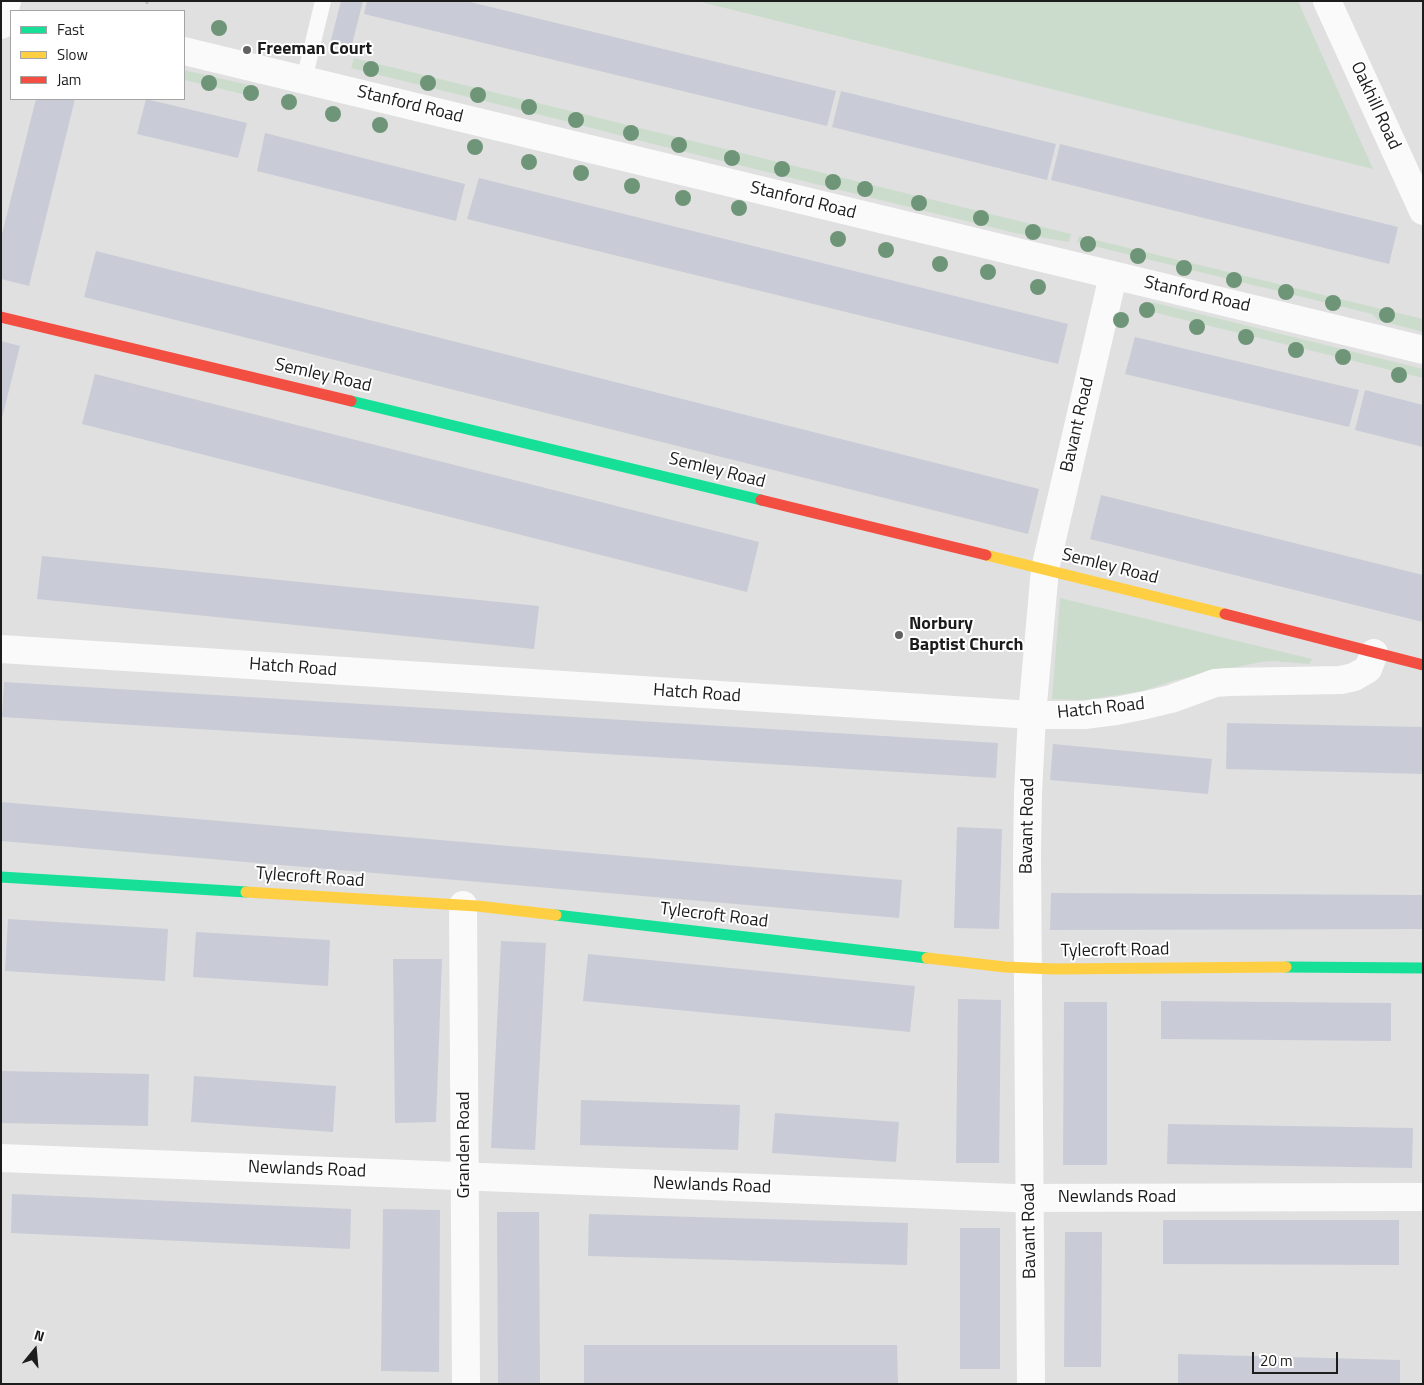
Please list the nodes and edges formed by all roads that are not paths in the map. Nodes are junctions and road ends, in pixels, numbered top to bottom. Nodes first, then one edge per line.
1 (323, 1) edge
2 (1327, 1) edge
3 (185, 50) edge
4 (304, 80) junction
5 (1423, 211) edge
6 (1113, 276) junction
7 (1, 317) edge
8 (1423, 350) edge
9 (1044, 569) junction
10 (1, 649) edge
11 (1374, 652) junction
12 (1423, 665) edge
13 (1032, 715) junction
14 (1, 877) edge
15 (463, 905) junction
16 (1028, 968) junction
17 (1423, 968) edge
18 (1, 1158) edge
19 (465, 1176) junction
20 (1423, 1197) edge
21 (1029, 1198) junction
22 (466, 1384) edge
23 (1031, 1384) edge

1 - 4 lane
2 - 5 street, Oakhill Road
3 - 4 street, Stanford Road
4 - 6 street, Stanford Road
6 - 8 street, Stanford Road
6 - 9 street, Bavant Road
7 - 9 street, Semley Road
9 - 11 street, Semley Road
9 - 13 street, Bavant Road
10 - 13 street, Hatch Road
11 - 12 street, Semley Road
11 - 13 street, Hatch Road
13 - 16 street, Bavant Road
14 - 15 street, Tylecroft Road
15 - 16 street, Tylecroft Road
15 - 19 street, Granden Road
16 - 17 street, Tylecroft Road
16 - 21 street, Bavant Road
18 - 19 street, Newlands Road
19 - 21 street, Newlands Road
19 - 22 street, Granden Road
20 - 21 street, Newlands Road
21 - 23 street, Bavant Road

